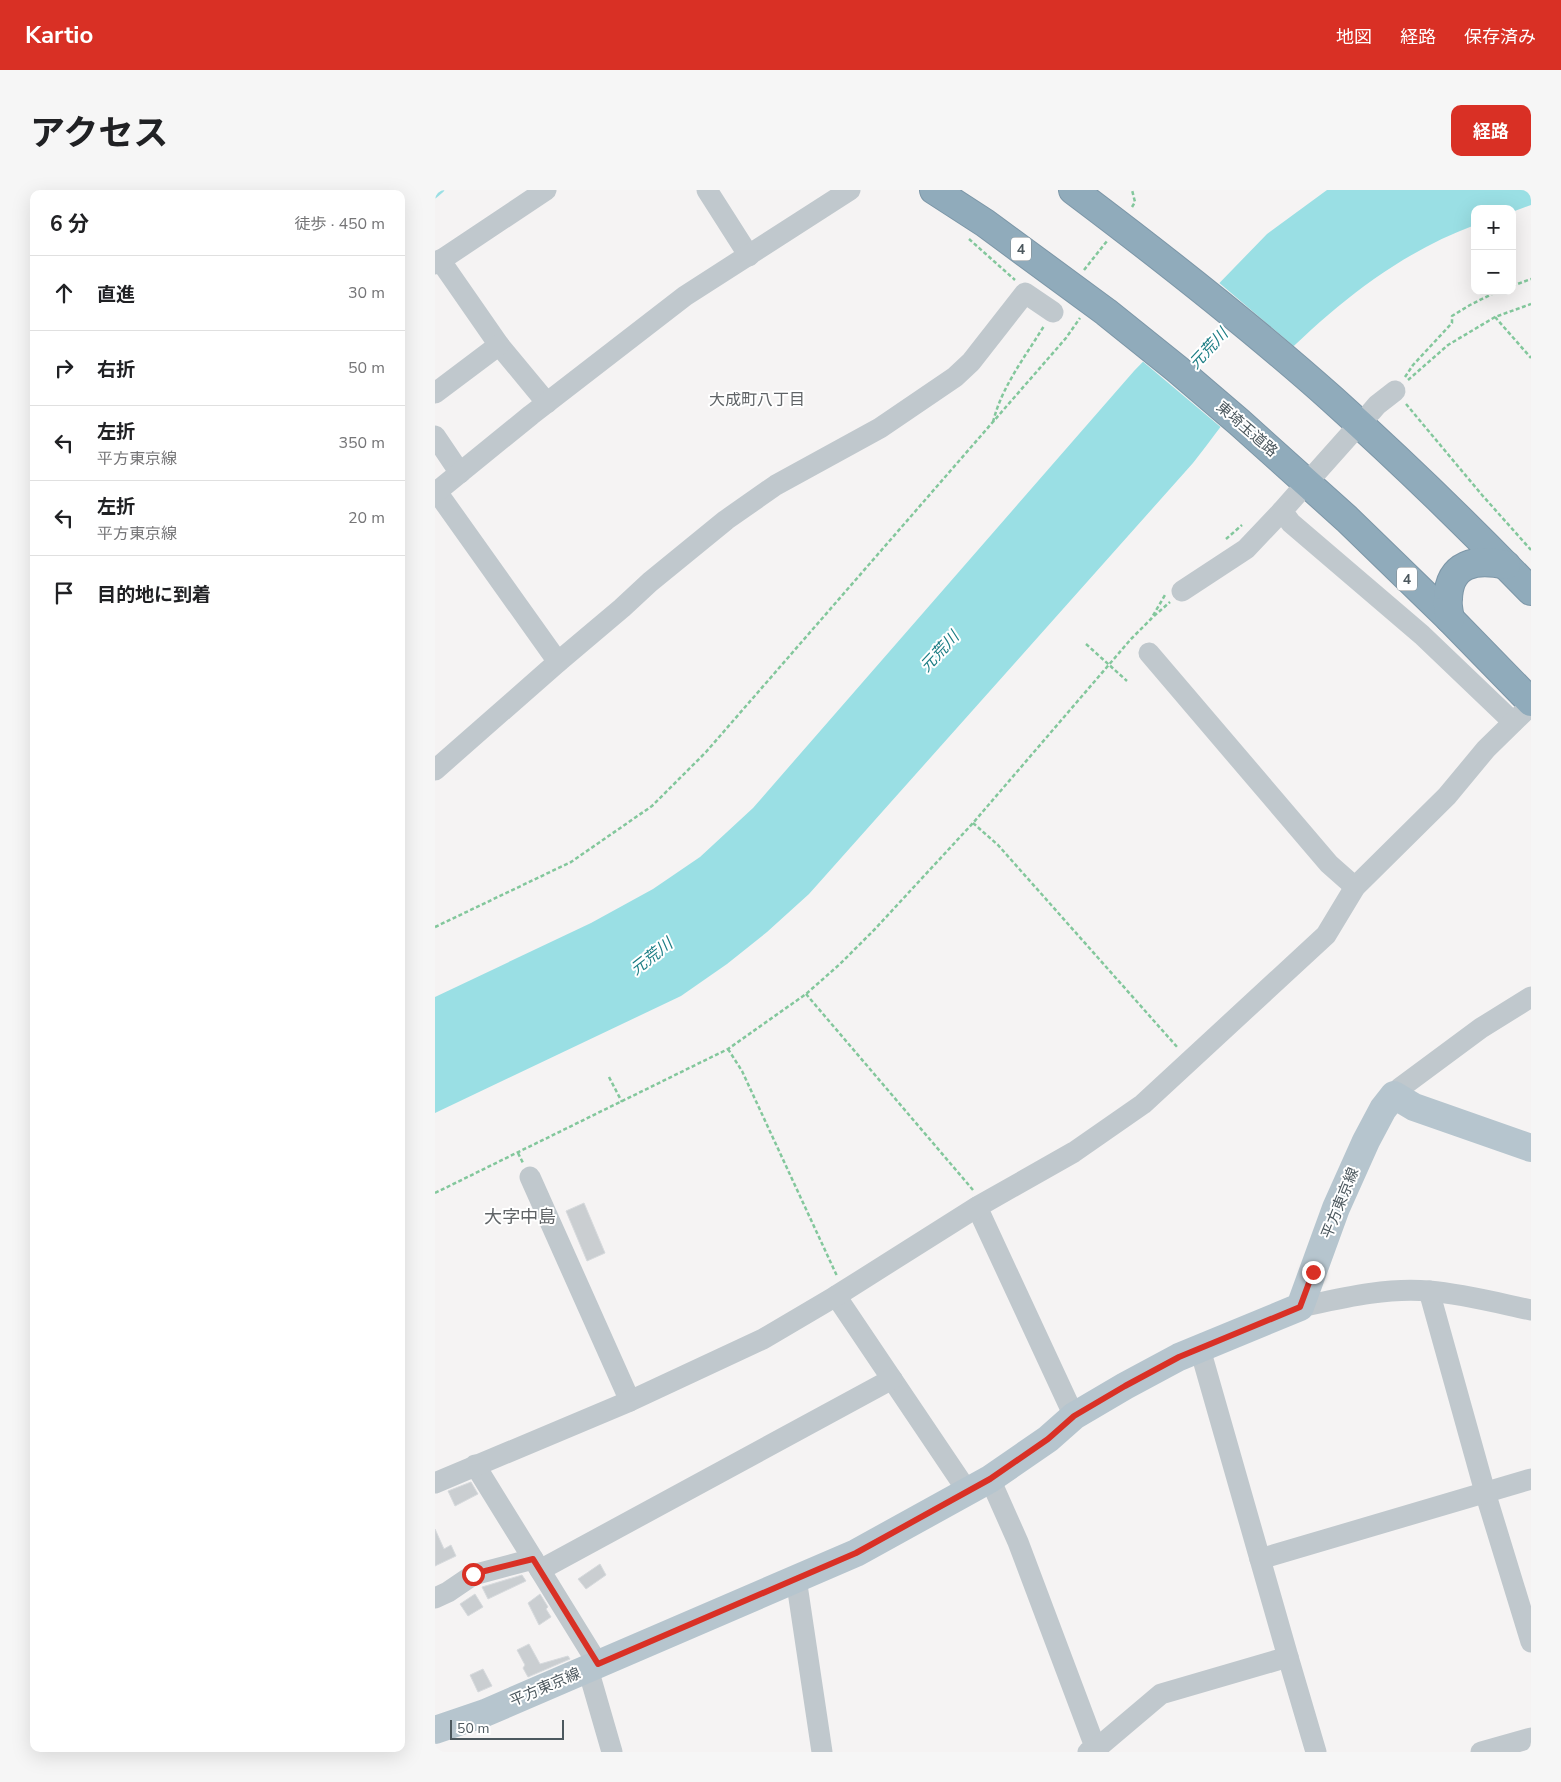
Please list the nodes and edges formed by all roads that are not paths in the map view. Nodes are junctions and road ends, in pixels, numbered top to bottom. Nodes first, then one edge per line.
1 (546, 190) edge
2 (707, 190) edge
3 (850, 190) edge
4 (934, 190) edge
5 (1073, 190) edge
6 (749, 256) junction
7 (438, 262) edge
8 (1053, 312) road end
9 (499, 344) junction
10 (1395, 391) road end
11 (435, 392) edge
12 (547, 403) junction
13 (1371, 412) dead end
14 (1355, 429) dead end
15 (435, 436) edge
16 (460, 473) junction
17 (1314, 474) dead end
18 (436, 493) edge
19 (1297, 494) dead end
20 (1282, 511) junction
21 (1506, 565) junction
22 (1175, 590) road end
23 (1531, 591) edge
24 (1450, 619) junction
25 (1149, 653) dead end
26 (557, 662) junction
27 (1525, 710) edge
28 (435, 770) edge
29 (1355, 887) junction
30 (1531, 997) edge
31 (1394, 1095) junction
32 (1531, 1148) edge
33 (530, 1177) dead end
34 (980, 1205) junction
35 (1429, 1290) junction
36 (840, 1293) junction
37 (1300, 1307) junction
38 (1531, 1310) edge
39 (1200, 1349) junction
40 (893, 1379) junction
41 (630, 1401) junction
42 (1074, 1416) junction
43 (475, 1465) junction
44 (1531, 1479) edge
45 (435, 1483) edge
46 (979, 1485) junction
47 (1485, 1492) junction
48 (1260, 1559) junction
49 (536, 1565) junction
50 (796, 1578) junction
51 (435, 1598) edge
52 (1531, 1642) edge
53 (1288, 1657) junction
54 (593, 1666) junction
55 (435, 1730) edge
56 (1531, 1738) edge
57 (1093, 1751) edge
58 (612, 1752) edge
59 (822, 1752) edge
60 (1316, 1752) edge
61 (1481, 1752) edge

1 - 7 street
2 - 6 street
3 - 6 street
4 - 24 highway, 東埼玉道路 / 4
5 - 21 highway
6 - 12 street
7 - 9 street
8 - 26 street
9 - 11 street
9 - 12 street
10 - 13 street
12 - 16 street
14 - 17 street
15 - 16 street
16 - 18 street
18 - 26 street
19 - 20 street
20 - 22 street
20 - 27 street
21 - 23 highway
21 - 24 highway
24 - 27 highway, 東埼玉道路 / 4
25 - 29 street
26 - 28 street
27 - 29 street
29 - 34 street
30 - 31 street
31 - 32 main road
31 - 37 main road, 平方東京線
33 - 41 street
34 - 36 street
34 - 42 street
35 - 37 street
35 - 38 street
35 - 47 street
36 - 40 street
36 - 41 street
37 - 39 main road, 平方東京線
39 - 42 main road, 平方東京線
39 - 48 street
40 - 46 street
40 - 49 street
41 - 43 street
42 - 46 main road, 平方東京線
43 - 45 street
43 - 49 street
44 - 47 street
46 - 50 main road, 平方東京線
46 - 57 street
47 - 48 street
47 - 52 street
48 - 53 street
49 - 51 street
49 - 54 street
50 - 54 main road, 平方東京線
50 - 59 street
53 - 57 street
53 - 60 street
54 - 55 main road, 平方東京線
54 - 58 street
56 - 61 street

